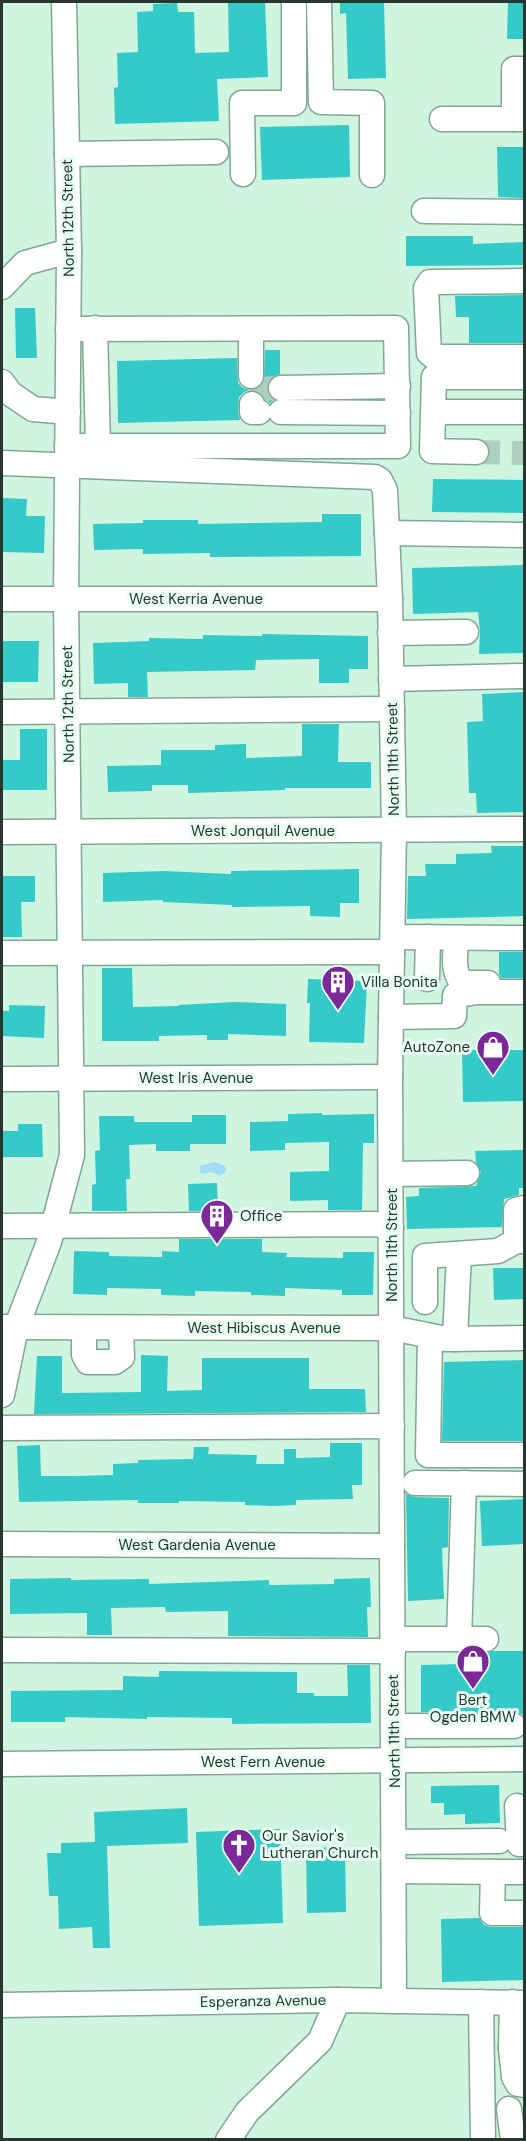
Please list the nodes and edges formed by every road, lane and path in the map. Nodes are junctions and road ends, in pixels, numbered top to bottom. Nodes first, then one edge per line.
1 (64, 2) edge
2 (294, 2) edge
3 (319, 2) edge
4 (525, 69) edge
5 (321, 102) junction
6 (294, 103) junction
7 (442, 119) dead end
8 (519, 119) edge
9 (216, 152) dead end
10 (67, 154) junction
11 (243, 174) dead end
12 (372, 175) dead end
13 (424, 212) dead end
14 (525, 212) edge
15 (69, 251) junction
16 (525, 281) edge
17 (2, 287) edge
18 (95, 328) junction
19 (68, 329) junction
20 (251, 329) junction
21 (525, 357) edge
22 (251, 376) dead end
23 (525, 377) edge
24 (2, 382) edge
25 (398, 386) junction
26 (68, 412) junction
27 (434, 412) junction
28 (525, 412) edge
29 (398, 413) junction
30 (98, 446) junction
31 (476, 452) tunnel mouth
32 (67, 456) junction
33 (2, 464) edge
34 (387, 533) junction
35 (525, 535) edge
36 (66, 598) junction
37 (2, 599) edge
38 (390, 599) junction
39 (466, 632) dead end
40 (390, 633) junction
41 (525, 676) edge
42 (391, 679) junction
43 (392, 709) junction
44 (68, 711) junction
45 (2, 712) edge
46 (525, 829) edge
47 (394, 830) junction
48 (2, 832) edge
49 (69, 832) junction
50 (428, 938) junction
51 (456, 938) junction
52 (525, 938) edge
53 (392, 945) junction
54 (2, 953) edge
55 (70, 953) junction
56 (427, 979) dead end
57 (525, 984) edge
58 (525, 992) edge
59 (391, 1017) junction
60 (390, 1077) junction
61 (2, 1079) edge
62 (71, 1079) junction
63 (391, 1173) junction
64 (467, 1173) dead end
65 (525, 1208) edge
66 (2, 1226) edge
67 (53, 1226) junction
68 (392, 1227) junction
69 (520, 1241) edge
70 (459, 1254) junction
71 (424, 1256) junction
72 (392, 1257) junction
73 (425, 1302) dead end
74 (9, 1327) edge
75 (84, 1328) junction
76 (121, 1328) junction
77 (392, 1328) junction
78 (430, 1336) junction
79 (525, 1338) edge
80 (455, 1339) junction
81 (2, 1395) edge
82 (392, 1426) junction
83 (2, 1428) edge
84 (525, 1455) edge
85 (415, 1483) dead end
86 (464, 1484) junction
87 (525, 1484) edge
88 (2, 1544) edge
89 (392, 1546) junction
90 (459, 1639) junction
91 (486, 1639) dead end
92 (393, 1645) junction
93 (2, 1650) edge
94 (393, 1726) junction
95 (450, 1726) junction
96 (514, 1726) dead end
97 (525, 1759) edge
98 (451, 1760) junction
99 (394, 1761) junction
100 (2, 1764) edge
101 (517, 1806) dead end
102 (499, 1841) dead end
103 (395, 1842) junction
104 (525, 1844) edge
105 (394, 1870) junction
106 (494, 1872) junction
107 (525, 1872) edge
108 (525, 1913) edge
109 (338, 2000) junction
110 (394, 2001) junction
111 (481, 2002) junction
112 (518, 2002) edge
113 (2, 2005) edge
114 (518, 2044) edge
115 (525, 2085) edge
116 (228, 2139) edge
117 (483, 2139) edge

1 - 10 street, North 12th Street
2 - 6 street
3 - 5 street
4 - 8 street
5 - 6 street
5 - 12 street
6 - 11 street
7 - 8 street
9 - 10 street
10 - 15 street, North 12th Street
13 - 14 street
15 - 17 street
15 - 19 street, North 12th Street
16 - 21 street
18 - 19 street
18 - 20 street
18 - 30 street
19 - 26 street, North 12th Street
20 - 22 street
20 - 25 street
23 - 27 street
24 - 26 street
25 - 29 street
25 - 29 street
26 - 32 street, North 12th Street
27 - 28 street
27 - 31 street
29 - 30 street
30 - 32 street
32 - 33 street
32 - 34 street, North 11th Street
32 - 36 street, North 12th Street
34 - 35 street
34 - 38 street, North 11th Street
36 - 37 street, West Kerria Avenue
36 - 38 street, West Kerria Avenue
36 - 44 street, North 12th Street
38 - 40 street, North 11th Street
39 - 40 street
40 - 42 street, North 11th Street
41 - 42 street
42 - 43 street, North 11th Street
43 - 44 street
43 - 47 street, North 11th Street
44 - 45 street
44 - 49 street, North 12th Street
46 - 47 street, West Jonquil Avenue
47 - 49 street, West Jonquil Avenue
47 - 53 street, North 11th Street
48 - 49 street, West Jonquil Avenue
49 - 55 street, North 12th Street
50 - 51 street
50 - 53 street
50 - 56 street
51 - 52 street
51 - 57 street
53 - 55 street
53 - 59 street, North 11th Street
54 - 55 street
55 - 62 street, North 12th Street
58 - 59 street
59 - 60 street, North 11th Street
60 - 62 street, West Iris Avenue
60 - 63 street, North 11th Street
61 - 62 street, West Iris Avenue
62 - 67 street, North 12th Street
63 - 64 street
63 - 68 street, North 11th Street
65 - 69 street
66 - 67 street
67 - 68 street
67 - 74 street, North 12th Street
68 - 72 street, North 11th Street
69 - 70 street
70 - 71 street
70 - 80 street
71 - 72 street
71 - 73 street
72 - 77 street, North 11th Street
74 - 75 street, West Hibiscus Avenue
74 - 81 street, North 12th Street
75 - 76 street, West Hibiscus Avenue
75 - 76 street
76 - 77 street, West Hibiscus Avenue
77 - 78 street, West Hibiscus Avenue
77 - 82 street, North 11th Street
78 - 80 street, West Hibiscus Avenue
78 - 84 street
79 - 80 street, West Hibiscus Avenue
82 - 83 street
82 - 89 street, North 11th Street
85 - 86 street
86 - 87 street
86 - 90 street
88 - 89 street, West Gardenia Avenue
89 - 92 street, North 11th Street
90 - 91 street
90 - 92 street
92 - 93 street
92 - 94 street, North 11th Street
94 - 95 street
94 - 99 street, North 11th Street
95 - 96 street
95 - 98 street
97 - 98 street, West Fern Avenue
98 - 99 street, West Fern Avenue
99 - 100 street, West Fern Avenue
99 - 103 street, North 11th Street
101 - 104 street
102 - 103 street
103 - 105 street, North 11th Street
105 - 106 street
105 - 110 street, North 11th Street
106 - 107 street
106 - 108 street
109 - 110 street, Esperanza Avenue
109 - 113 street, Esperanza Avenue
109 - 116 street
110 - 111 street, Esperanza Avenue
111 - 112 street, Esperanza Avenue
111 - 117 street
112 - 114 street
114 - 115 street

